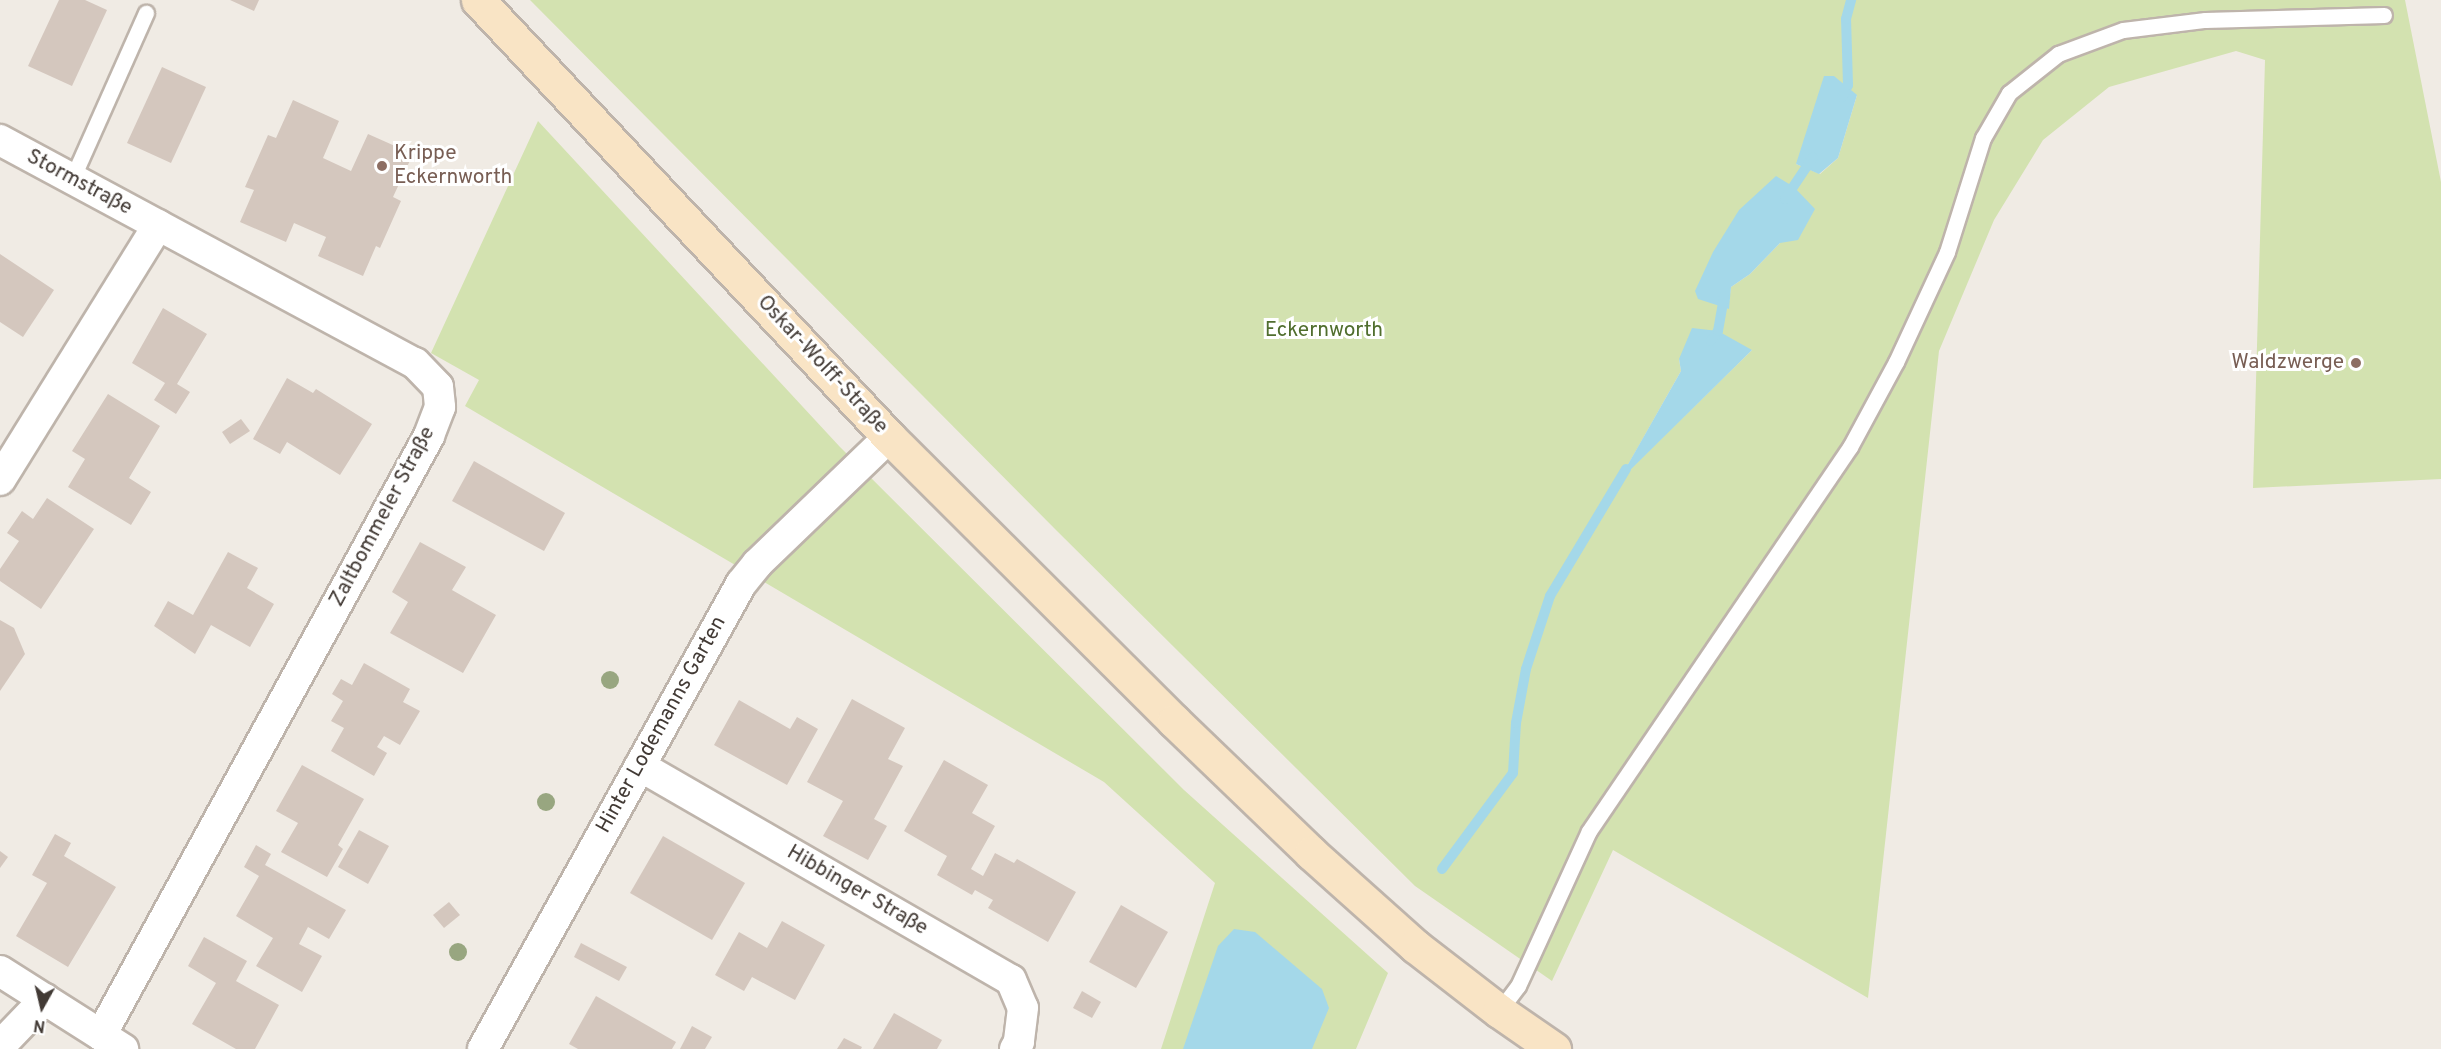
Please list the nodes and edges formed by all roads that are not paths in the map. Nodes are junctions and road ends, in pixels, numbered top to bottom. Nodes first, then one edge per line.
1 (478, 0) edge
2 (146, 13) dead end
3 (2384, 15) dead end
4 (0, 140) edge
5 (72, 178) junction
6 (158, 225) junction
7 (890, 437) junction
8 (0, 480) edge
9 (640, 766) junction
10 (0, 971) edge
11 (45, 999) junction
12 (1499, 1011) junction
13 (112, 1042) edge
14 (0, 1046) edge
15 (486, 1048) edge
16 (1015, 1049) edge
17 (1554, 1049) edge

1 - 7 street, Oskar-Wolff-Straße
2 - 5 lane
3 - 12 lane
4 - 5 street, Stormstraße
5 - 6 street, Stormstraße
6 - 8 street
6 - 13 street, Zaltbommeler Straße
7 - 9 street, Hinter Lodemanns Garten
7 - 12 street, Oskar-Wolff-Straße
9 - 15 street, Hinter Lodemanns Garten
9 - 16 street, Hibbinger Straße
10 - 11 street
11 - 13 street
11 - 14 street
12 - 17 street, Oskar-Wolff-Straße

